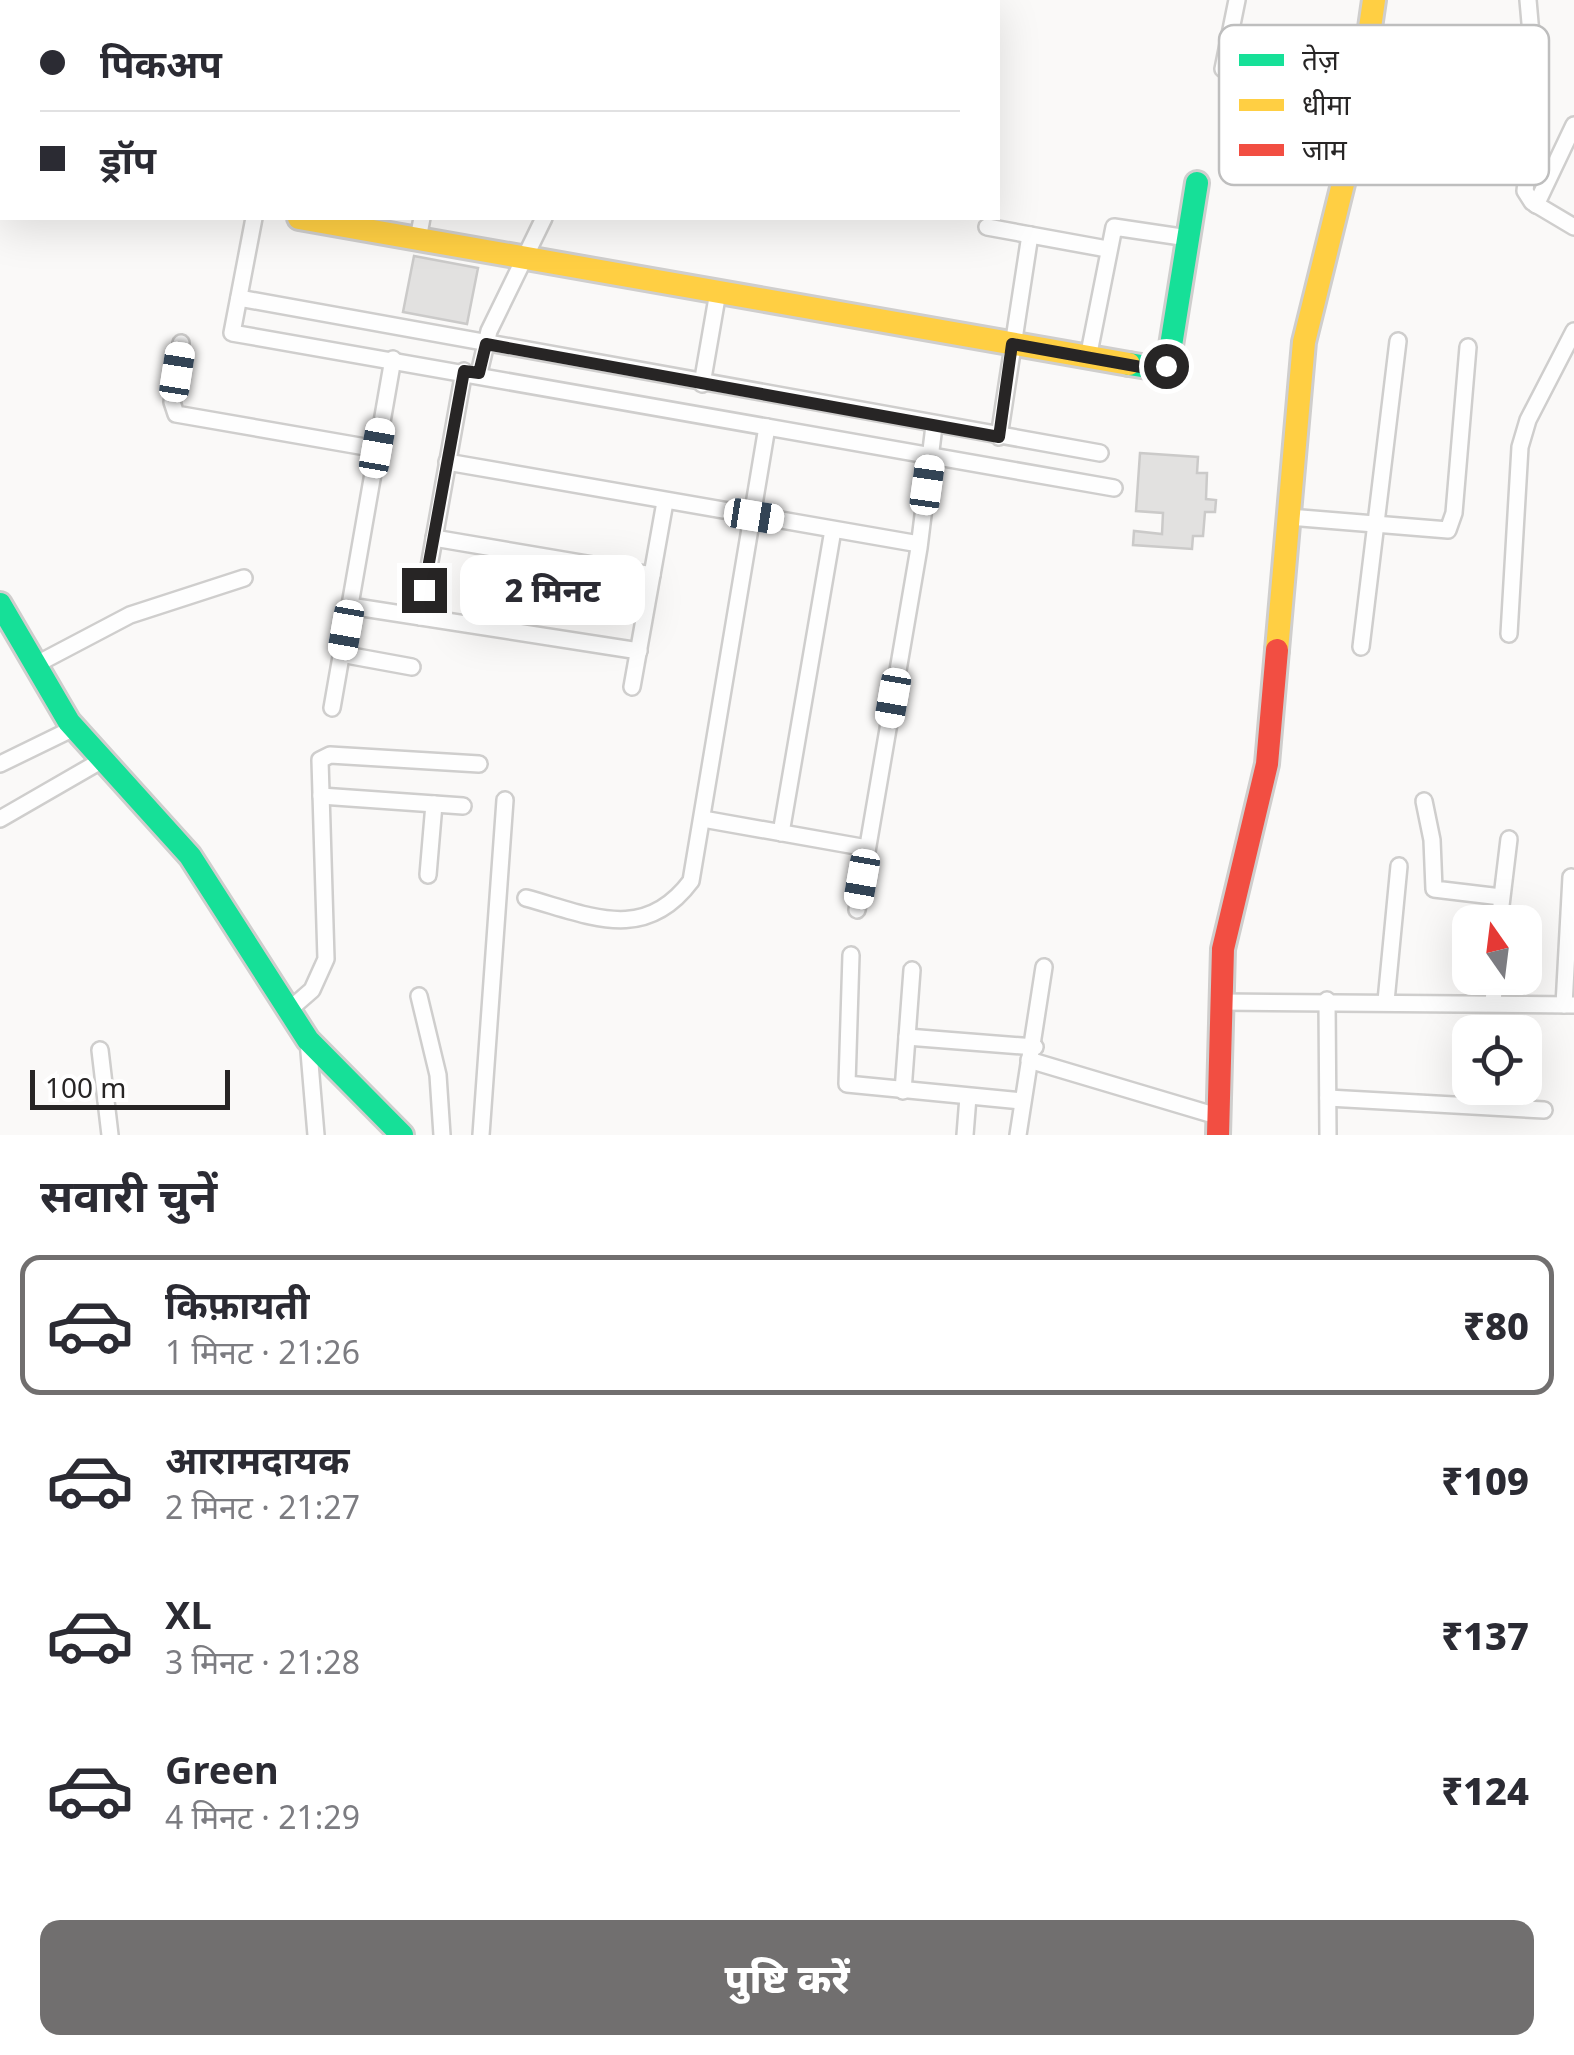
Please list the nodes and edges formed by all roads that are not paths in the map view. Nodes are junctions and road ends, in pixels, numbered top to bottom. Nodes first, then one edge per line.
1 (1237, 0) edge
2 (1374, 0) edge
3 (1528, 0) edge
4 (1232, 25) edge
5 (1370, 25) edge
6 (1530, 25) edge
7 (1574, 126) edge
8 (1549, 178) edge
9 (1197, 183) dead end
10 (1343, 185) edge
11 (1524, 185) edge
12 (1546, 185) edge
13 (1536, 205) junction
14 (254, 220) edge
15 (323, 220) edge
16 (543, 220) edge
17 (987, 227) dead end
18 (420, 228) edge
19 (1574, 228) edge
20 (1030, 235) junction
21 (1188, 238) junction
22 (1107, 250) junction
23 (524, 258) junction
24 (718, 292) junction
25 (239, 298) junction
26 (1574, 331) edge
27 (1398, 341) dead end
28 (181, 343) dead end
29 (486, 344) junction
30 (1012, 344) junction
31 (1468, 347) dead end
32 (1088, 358) junction
33 (392, 359) junction
34 (472, 372) junction
35 (702, 384) junction
36 (934, 426) junction
37 (767, 427) junction
38 (999, 437) junction
39 (1043, 444) junction
40 (377, 448) junction
41 (1100, 454) dead end
42 (932, 456) junction
43 (448, 462) junction
44 (1039, 475) junction
45 (1114, 488) dead end
46 (665, 502) junction
47 (754, 516) junction
48 (1288, 517) junction
49 (1376, 526) junction
50 (832, 530) junction
51 (434, 538) junction
52 (919, 544) junction
53 (652, 575) junction
54 (244, 578) dead end
55 (0, 604) edge
56 (350, 606) junction
57 (420, 617) junction
58 (1509, 634) dead end
59 (1360, 647) dead end
60 (639, 651) junction
61 (341, 654) junction
62 (35, 665) junction
63 (412, 667) dead end
64 (632, 687) dead end
65 (332, 708) dead end
66 (74, 728) junction
67 (104, 760) junction
68 (0, 764) edge
69 (479, 764) dead end
70 (320, 796) junction
71 (505, 800) dead end
72 (1424, 801) dead end
73 (434, 804) junction
74 (462, 806) dead end
75 (0, 819) edge
76 (703, 819) junction
77 (781, 833) junction
78 (1509, 839) dead end
79 (867, 848) junction
80 (1399, 866) dead end
81 (428, 875) dead end
82 (1571, 876) dead end
83 (1501, 896) junction
84 (526, 898) dead end
85 (1500, 905) edge
86 (857, 910) dead end
87 (851, 955) dead end
88 (1044, 968) dead end
89 (912, 970) dead end
90 (1493, 995) edge
91 (419, 996) dead end
92 (1328, 1000) junction
93 (1386, 1001) junction
94 (1220, 1002) junction
95 (1492, 1003) junction
96 (1569, 1005) edge
97 (289, 1010) junction
98 (907, 1037) junction
99 (308, 1040) junction
100 (100, 1050) dead end
101 (1032, 1054) junction
102 (903, 1091) junction
103 (968, 1097) junction
104 (1328, 1098) junction
105 (1022, 1101) junction
106 (1544, 1110) dead end
107 (1218, 1126) edge
108 (110, 1135) edge
109 (316, 1135) edge
110 (402, 1135) edge
111 (442, 1135) edge
112 (480, 1135) edge
113 (965, 1135) edge
114 (1018, 1135) edge
115 (1328, 1135) edge

1 - 4 street
2 - 5 street
3 - 6 street
7 - 8 street
9 - 21 street
10 - 48 street
11 - 13 street
12 - 13 street
13 - 19 street
14 - 25 street
15 - 18 street
16 - 23 street
17 - 20 street
18 - 23 street
20 - 22 street
20 - 30 street
21 - 22 street
21 - 32 street
22 - 32 street
23 - 24 street
23 - 29 street
24 - 30 street
24 - 35 street
25 - 29 street
25 - 33 street
26 - 58 street
27 - 49 street
28 - 40 street
29 - 34 street
29 - 35 street
30 - 32 street
30 - 38 street
31 - 49 street
33 - 34 street
33 - 40 street
34 - 37 street
34 - 43 street
35 - 36 street
36 - 38 street
36 - 42 street
37 - 42 street
37 - 47 street
38 - 39 street
39 - 41 street
39 - 44 street
40 - 56 street
42 - 44 street
42 - 52 street
43 - 46 street
43 - 51 street
44 - 45 street
46 - 47 street
46 - 53 street
47 - 50 street
47 - 76 street
48 - 49 street
48 - 94 street
49 - 59 street
50 - 52 street
50 - 77 street
51 - 53 street
51 - 57 street
52 - 79 street
53 - 60 street
54 - 62 street
55 - 62 street
56 - 57 street
56 - 61 street
57 - 60 street
60 - 64 street
61 - 63 street
61 - 65 street
62 - 66 street
66 - 67 street
66 - 68 street
67 - 75 street
67 - 97 street
69 - 70 street
70 - 73 street
70 - 97 street
71 - 112 street
72 - 83 street
73 - 74 street
73 - 81 street
76 - 77 street
76 - 84 street
77 - 79 street
78 - 83 street
79 - 86 street
80 - 93 street
82 - 96 street
83 - 85 street
87 - 102 street
88 - 101 street
89 - 98 street
90 - 95 street
91 - 111 street
92 - 93 street
92 - 94 street
92 - 104 street
93 - 95 street
94 - 107 street
95 - 96 street
97 - 99 street
98 - 101 street
98 - 102 street
99 - 109 street
99 - 110 street
100 - 108 street
101 - 105 street
101 - 107 street
102 - 103 street
103 - 105 street
103 - 113 street
104 - 106 street
104 - 115 street
105 - 114 street

